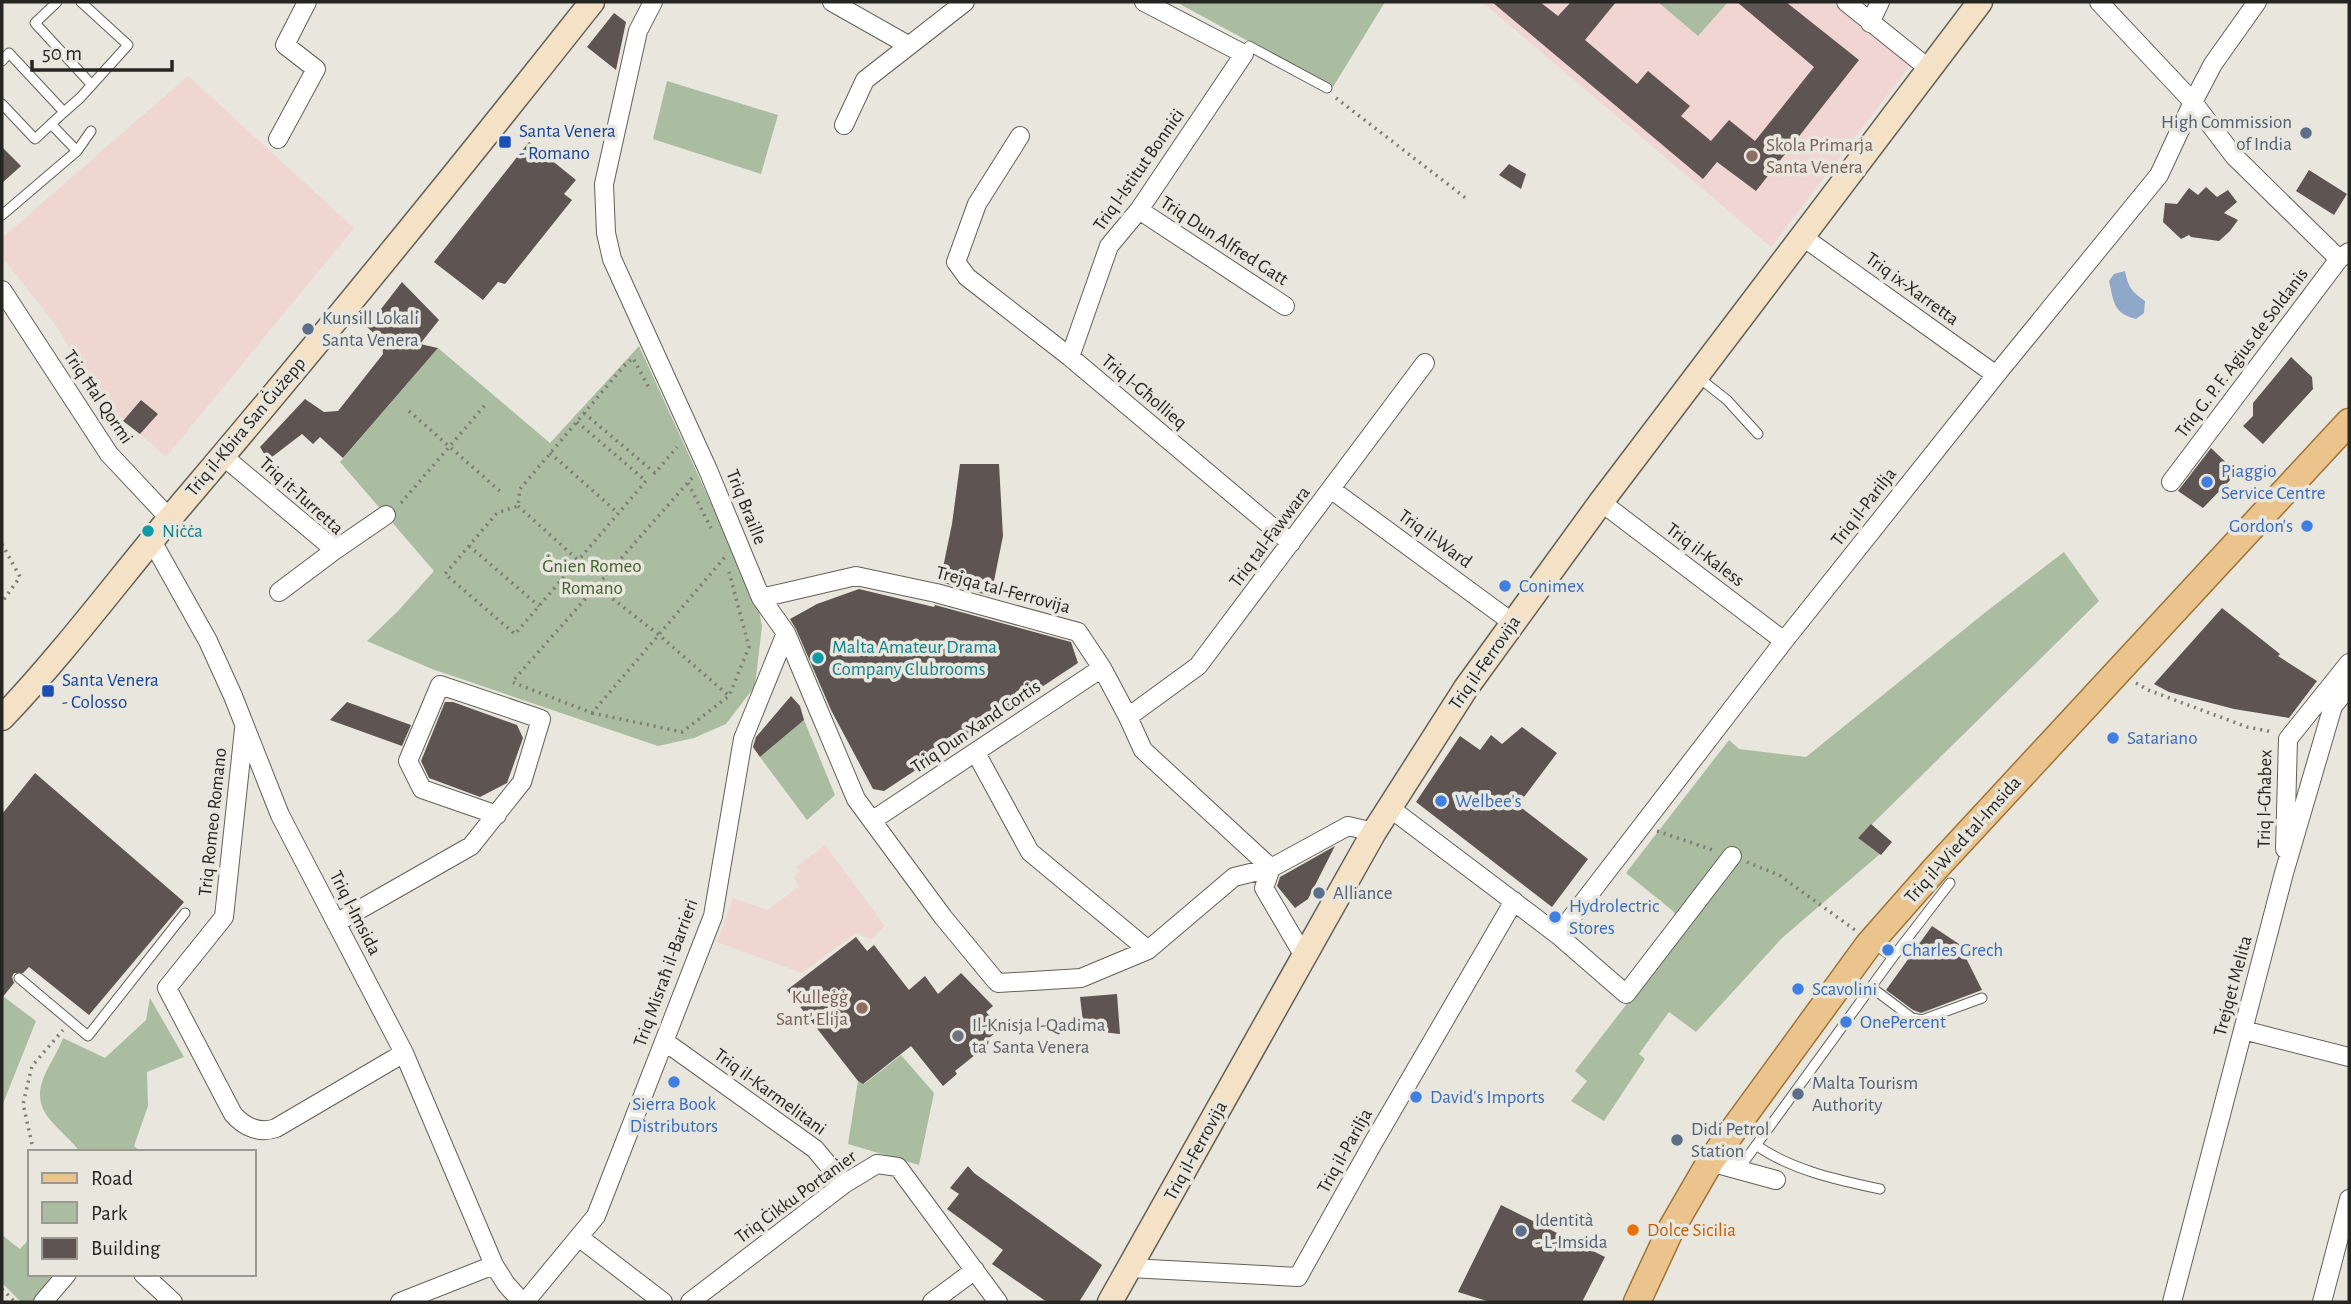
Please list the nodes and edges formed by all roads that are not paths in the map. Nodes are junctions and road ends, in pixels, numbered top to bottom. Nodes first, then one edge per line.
1 (57, 2) edge
2 (81, 2) edge
3 (307, 2) edge
4 (592, 2) edge
5 (653, 2) edge
6 (832, 2) edge
7 (965, 2) edge
8 (1144, 2) edge
9 (1846, 2) edge
10 (1880, 2) edge
11 (1980, 2) edge
12 (2099, 2) edge
13 (2257, 2) edge
14 (1870, 23) junction
15 (908, 45) junction
16 (1244, 54) junction
17 (2, 61) edge
18 (1928, 68) junction
19 (91, 84) junction
20 (1326, 88) road end
21 (2193, 102) junction
22 (2, 104) edge
23 (64, 112) junction
24 (51, 124) junction
25 (844, 125) dead end
26 (91, 131) dead end
27 (1020, 136) dead end
28 (278, 139) dead end
29 (76, 151) junction
30 (1139, 210) junction
31 (2, 215) edge
32 (1803, 237) junction
33 (2344, 255) edge
34 (2, 290) edge
35 (1285, 306) dead end
36 (1070, 357) junction
37 (1425, 363) dead end
38 (1996, 375) junction
39 (1697, 376) junction
40 (2349, 422) edge
41 (1758, 434) dead end
42 (223, 456) junction
43 (2171, 482) dead end
44 (1332, 490) junction
45 (1601, 502) junction
46 (386, 515) dead end
47 (170, 519) junction
48 (152, 541) junction
49 (1292, 543) junction
50 (335, 550) junction
51 (279, 592) dead end
52 (761, 598) junction
53 (1513, 622) junction
54 (786, 633) junction
55 (1784, 642) junction
56 (2349, 663) edge
57 (1102, 668) junction
58 (2349, 687) edge
59 (1128, 717) junction
60 (2, 718) edge
61 (244, 725) junction
62 (976, 753) junction
63 (1390, 808) junction
64 (497, 815) junction
65 (873, 820) junction
66 (1374, 832) junction
67 (1732, 856) road end
68 (1271, 868) junction
69 (2284, 873) junction
70 (1950, 883) dead end
71 (1514, 901) junction
72 (185, 913) dead end
73 (336, 923) junction
74 (1558, 935) junction
75 (1871, 942) junction
76 (1148, 950) junction
77 (1893, 957) junction
78 (1305, 958) junction
79 (19, 978) dead end
80 (1871, 987) junction
81 (1982, 998) dead end
82 (2243, 1030) junction
83 (664, 1041) junction
84 (404, 1053) junction
85 (2349, 1057) edge
86 (1756, 1145) junction
87 (1710, 1162) junction
88 (1738, 1170) junction
89 (1776, 1180) dead end
90 (844, 1184) junction
91 (1880, 1189) dead end
92 (2349, 1199) edge
93 (2344, 1237) edge
94 (580, 1238) junction
95 (494, 1265) junction
96 (1130, 1268) junction
97 (975, 1270) junction
98 (65, 1276) edge
99 (145, 1276) edge
100 (43, 1302) edge
101 (173, 1302) edge
102 (400, 1302) edge
103 (524, 1302) edge
104 (663, 1302) edge
105 (690, 1302) edge
106 (932, 1302) edge
107 (998, 1302) edge
108 (1110, 1302) edge
109 (1637, 1302) edge
110 (2172, 1302) edge
111 (2322, 1302) edge

1 - 19 lane
2 - 19 lane
3 - 28 street
4 - 42 main road, Triq il-Kbira San Ġużepp
5 - 52 street, Triq Braille
6 - 15 street
7 - 15 street
8 - 16 street
9 - 14 street
10 - 14 street
11 - 18 main road, Triq il-Ferrovija
12 - 21 street
13 - 21 street, Triq il-Parilja
14 - 18 street
15 - 25 street
16 - 20 lane
16 - 30 street, Triq l-Istitut Bonniċi
17 - 23 lane
18 - 32 main road, Triq il-Ferrovija
19 - 23 lane
21 - 33 street
21 - 38 street, Triq il-Parilja
22 - 24 lane
23 - 24 lane
24 - 29 lane
26 - 29 lane
27 - 36 street, Triq l-Għollieq
29 - 31 lane
30 - 35 street, Triq Dun Alfred Gatt
30 - 36 street, Triq l-Istitut Bonniċi
32 - 38 street, Triq ix-Xarretta
32 - 39 main road, Triq il-Ferrovija
33 - 43 street, Triq G. P. F. Agius de Soldanis
34 - 47 street, Triq Ħal Qormi
36 - 49 street, Triq l-Għollieq
37 - 44 street, Triq tal-Fawwara
38 - 55 street, Triq il-Parilja
39 - 41 lane
39 - 45 main road, Triq il-Ferrovija
40 - 75 main road, Triq il-Wied tal-Imsida
42 - 47 main road, Triq il-Kbira San Ġużepp
42 - 50 street, Triq it-Turretta
44 - 49 street, Triq tal-Fawwara
44 - 53 street, Triq il-Ward
45 - 53 main road, Triq il-Ferrovija
45 - 55 street, Triq il-Kaless
46 - 50 street
47 - 48 main road, Triq il-Kbira San Ġużepp
48 - 60 main road, Triq il-Kbira San Ġużepp
48 - 61 street, Triq l-Imsida
49 - 59 street, Triq tal-Fawwara
50 - 51 street, Triq it-Turretta
52 - 54 street, Triq Braille
52 - 57 street, Trejqa tal-Ferrovija
53 - 63 main road, Triq il-Ferrovija
54 - 65 street, Triq Braille
54 - 83 street, Triq Misraħ il-Barrieri
55 - 74 street, Triq il-Parilja
56 - 69 street, Triq l-Għabex
57 - 59 street, Trejqa tal-Ferrovija
57 - 62 street, Triq Dun Xand Cortis
58 - 69 street, Trejqet Melita
59 - 68 street, Trejqa tal-Ferrovija
61 - 73 street, Triq l-Imsida
61 - 84 street, Triq Romeo Romano
62 - 65 street, Triq Dun Xand Cortis
62 - 76 street
63 - 66 main road, Triq il-Ferrovija
63 - 71 street
64 - 64 street
64 - 73 street
65 - 76 street, Triq Braille
66 - 68 street
66 - 78 main road, Triq il-Ferrovija
67 - 74 street
68 - 76 street
68 - 78 street
69 - 82 street, Trejqet Melita
70 - 77 lane
71 - 74 street
71 - 96 street, Triq il-Parilja
72 - 79 lane
73 - 84 street, Triq l-Imsida
75 - 77 lane
75 - 87 main road, Triq il-Wied tal-Imsida
77 - 80 lane
78 - 96 main road, Triq il-Ferrovija
80 - 81 lane
80 - 86 lane
82 - 85 street
82 - 110 street, Trejqet Melita
83 - 90 street, Triq il-Karmelitani
83 - 94 street, Triq Misraħ il-Barrieri
84 - 95 street, Triq l-Imsida
86 - 88 lane
86 - 91 lane
87 - 88 street
87 - 109 main road, Triq il-Wied tal-Imsida
88 - 89 street
90 - 97 street, Triq Ċikku Portanier
90 - 105 street, Triq Ċikku Portanier
92 - 93 street
93 - 111 street
94 - 103 street, Triq Misraħ il-Barrieri
94 - 104 street
95 - 102 street
95 - 103 street, Triq l-Imsida
96 - 108 main road, Triq il-Ferrovija
97 - 106 street
97 - 107 street, Triq Ċikku Portanier
98 - 100 street
99 - 101 street

